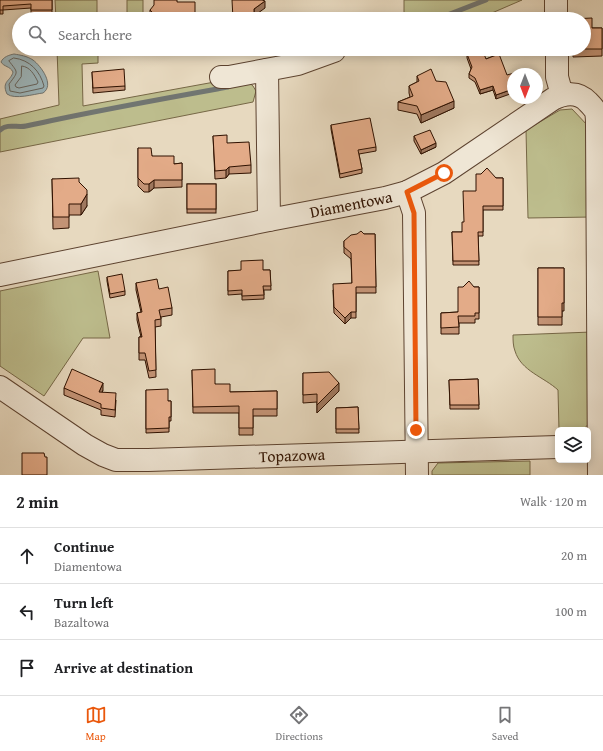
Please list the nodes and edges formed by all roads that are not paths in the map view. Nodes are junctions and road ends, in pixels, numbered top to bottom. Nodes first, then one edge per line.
1 (556, 0) edge
2 (556, 12) edge
3 (320, 56) edge
4 (557, 56) edge
5 (267, 70) junction
6 (221, 77) dead end
7 (562, 95) junction
8 (407, 192) junction
9 (269, 220) junction
10 (0, 275) edge
11 (0, 387) edge
12 (593, 446) edge
13 (555, 447) edge
14 (416, 451) junction
15 (116, 468) edge
16 (417, 475) edge
17 (599, 475) edge

1 - 2 street
3 - 5 street
4 - 7 street
5 - 6 street
5 - 9 street
7 - 8 street, Diamentowa
7 - 12 street
8 - 9 street, Diamentowa
8 - 14 street
9 - 10 street, Diamentowa
11 - 15 street, Topazowa
12 - 17 street
13 - 14 street, Topazowa
14 - 15 street, Topazowa
14 - 16 street

